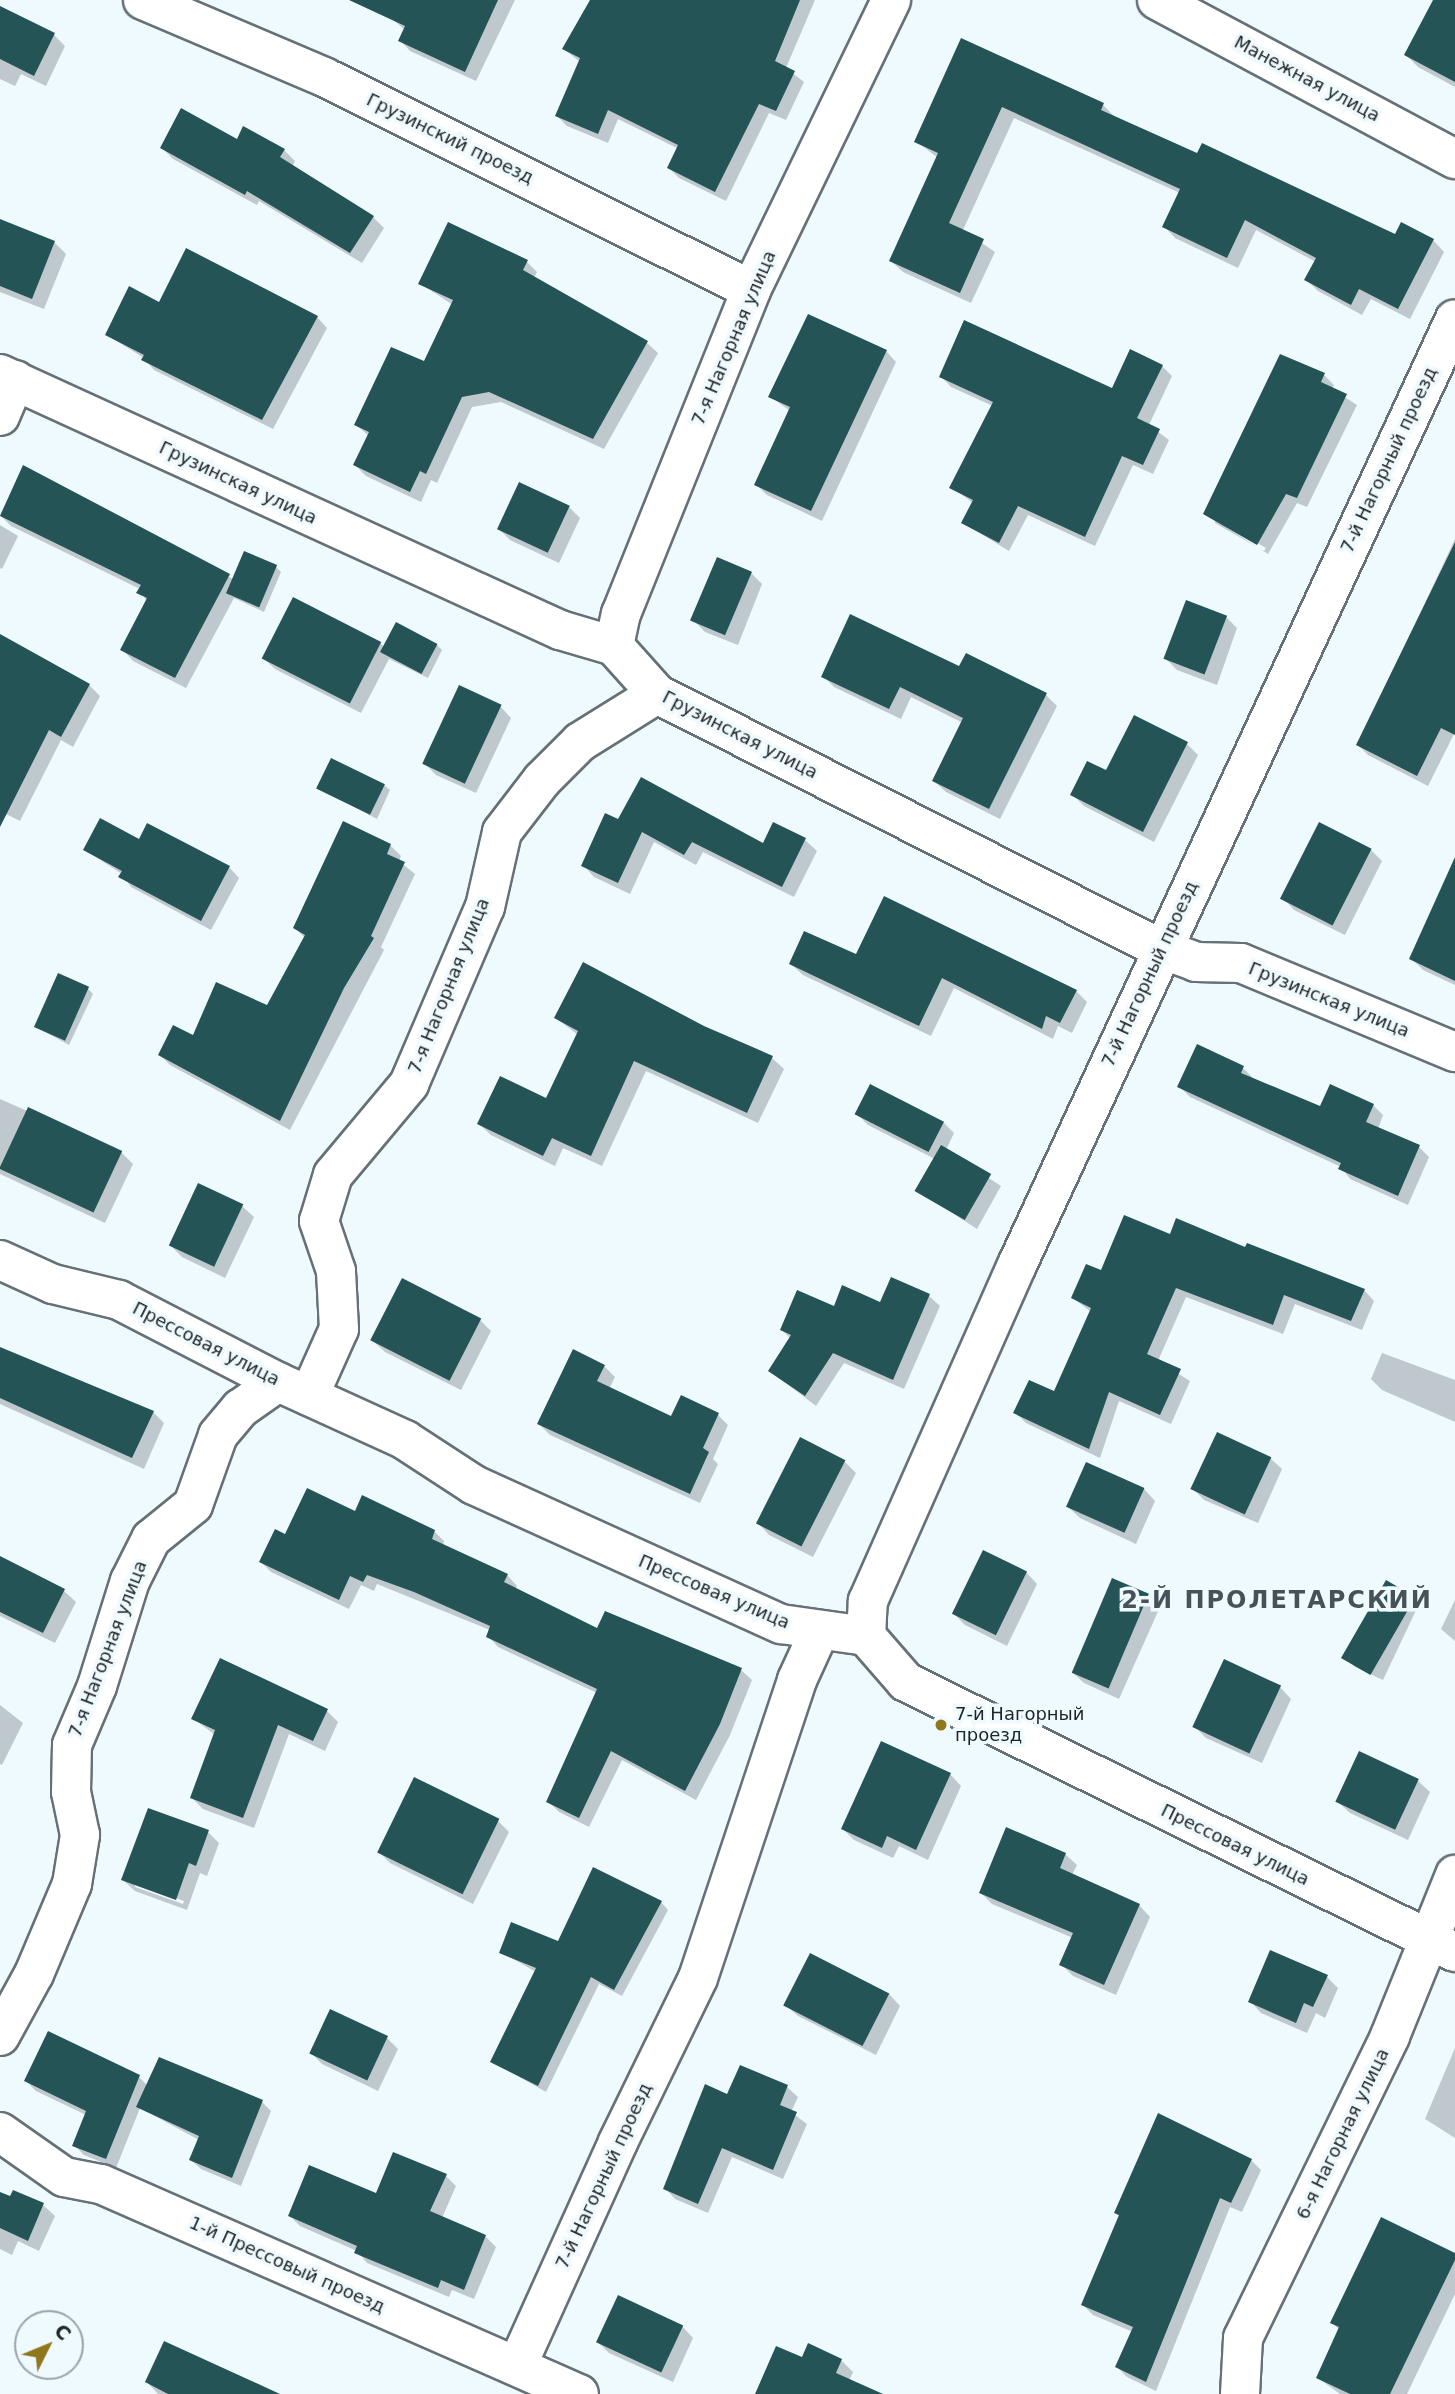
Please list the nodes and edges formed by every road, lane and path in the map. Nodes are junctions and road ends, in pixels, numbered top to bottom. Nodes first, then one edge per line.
1 (143, 0) edge
2 (891, 0) edge
3 (1157, 0) edge
4 (1455, 159) edge
5 (751, 290) junction
6 (1455, 319) edge
7 (8, 377) edge
8 (0, 416) edge
9 (614, 646) junction
10 (657, 694) junction
11 (1161, 949) junction
12 (1455, 1052) edge
13 (0, 1260) edge
14 (293, 1389) junction
15 (818, 1632) junction
16 (866, 1636) junction
17 (1455, 1875) edge
18 (1443, 1946) edge
19 (0, 2036) edge
20 (0, 2132) edge
21 (517, 2365) junction
22 (579, 2394) edge
23 (1240, 2394) edge

1 - 5 street, Грузинский проезд
2 - 5 street, 7-я Нагорная улица
3 - 4 street, Манежная улица
5 - 9 street, 7-я Нагорная улица
6 - 11 street, 7-й Нагорный проезд
7 - 8 street
7 - 9 street, Грузинская улица
9 - 10 street, Грузинская улица
10 - 11 street, Грузинская улица
10 - 14 street, 7-я Нагорная улица
11 - 12 street, Грузинская улица
11 - 16 street, 7-й Нагорный проезд
13 - 14 street, Прессовая улица
14 - 15 street, Прессовая улица
14 - 19 street, 7-я Нагорная улица
15 - 16 street, Прессовая улица
15 - 21 street, 7-й Нагорный проезд
16 - 18 street, Прессовая улица
17 - 18 street, 6-я Нагорная улица
18 - 23 street, 6-я Нагорная улица
20 - 21 street, 1-й Прессовый проезд
21 - 22 street, 1-й Прессовый проезд

